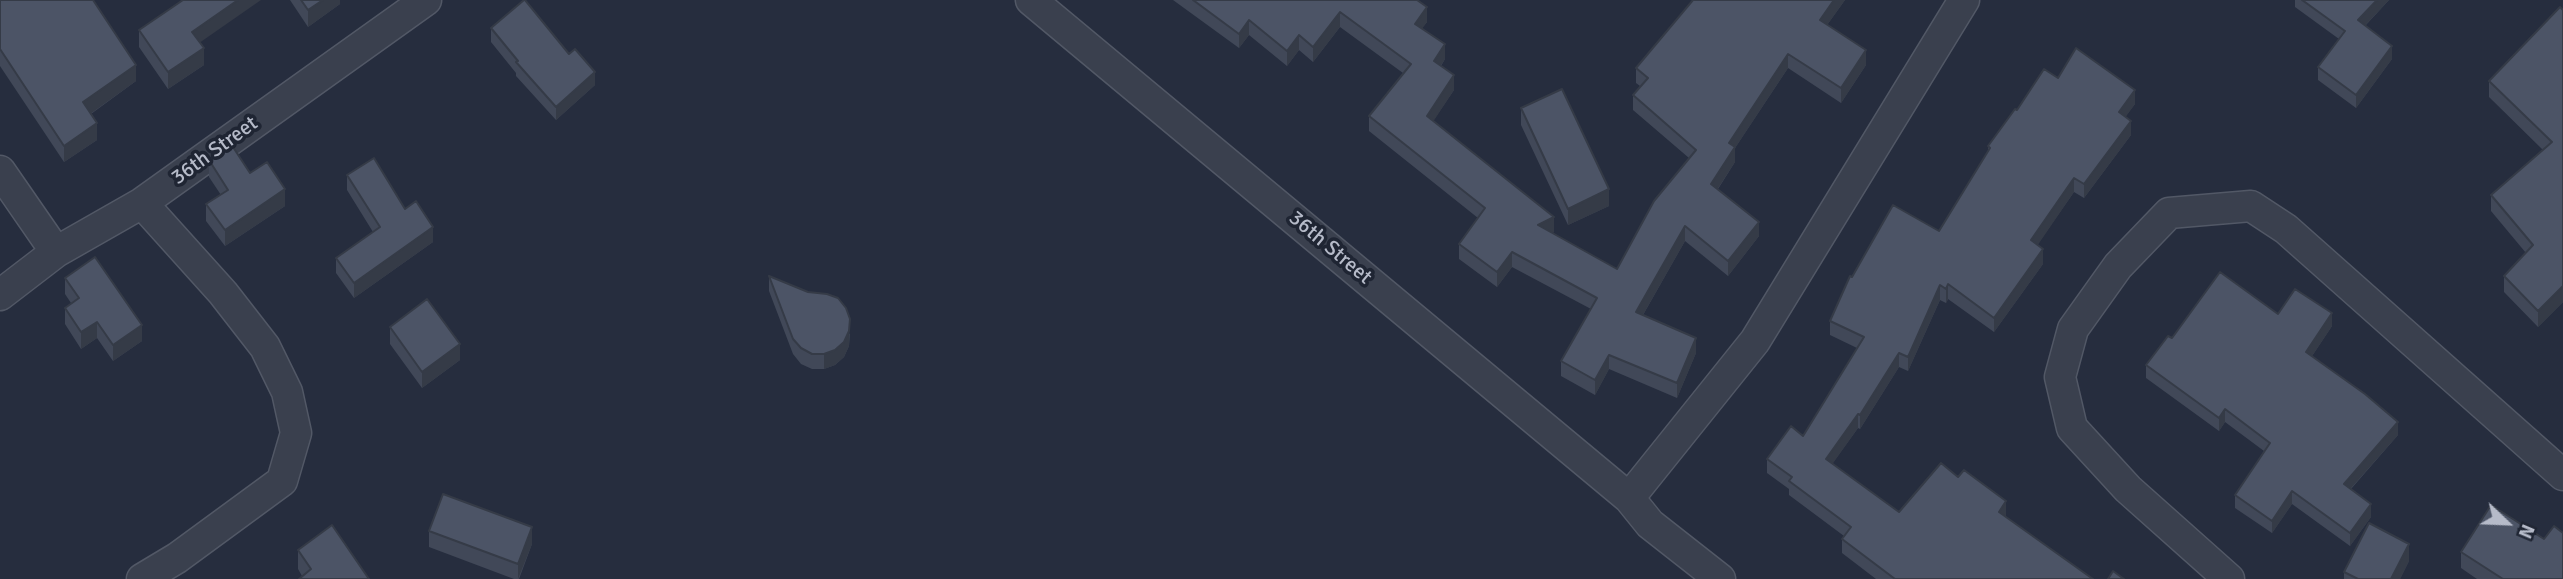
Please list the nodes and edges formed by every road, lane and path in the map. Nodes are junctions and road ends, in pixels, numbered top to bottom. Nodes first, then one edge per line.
1 (426, 0) edge
2 (1031, 0) edge
3 (1964, 0) edge
4 (0, 171) edge
5 (142, 203) junction
6 (56, 252) junction
7 (0, 295) edge
8 (2563, 475) edge
9 (1629, 498) junction
10 (142, 579) edge
11 (1720, 579) edge
12 (2229, 579) edge

1 - 5 street, 36th Street
2 - 9 street, 36th Street
3 - 9 street
4 - 6 street
5 - 6 street, 36th Street
5 - 10 street
6 - 7 street, 36th Street
8 - 12 street
9 - 11 street, 36th Street

